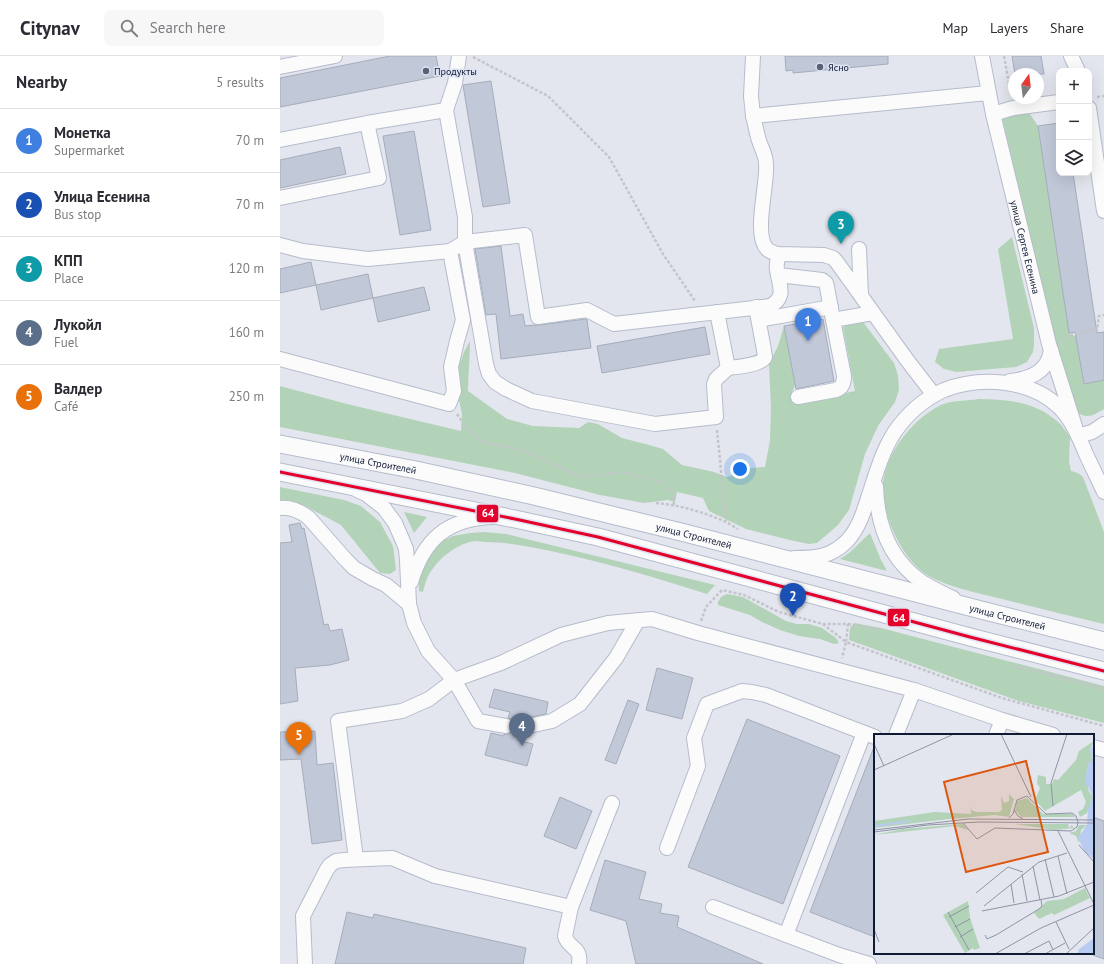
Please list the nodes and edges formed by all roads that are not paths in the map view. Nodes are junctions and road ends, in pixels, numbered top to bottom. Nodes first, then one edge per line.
1 (336, 56) edge
2 (459, 56) edge
3 (754, 56) edge
4 (982, 56) edge
5 (1071, 56) edge
6 (280, 67) edge
7 (1077, 68) edge
8 (988, 93) junction
9 (1056, 102) edge
10 (446, 110) junction
11 (993, 114) junction
12 (753, 116) junction
13 (367, 123) junction
14 (1092, 129) edge
15 (280, 140) edge
16 (280, 198) edge
17 (1104, 211) edge
18 (465, 242) junction
19 (280, 245) edge
20 (859, 248) dead end
21 (450, 251) junction
22 (778, 254) junction
23 (778, 275) junction
24 (861, 296) junction
25 (710, 312) junction
26 (873, 313) junction
27 (758, 314) junction
28 (832, 314) junction
29 (1050, 350) junction
30 (280, 359) edge
31 (728, 368) junction
32 (991, 382) junction
33 (934, 396) junction
34 (798, 397) dead end
35 (1104, 424) edge
36 (1078, 436) junction
37 (280, 444) edge
38 (280, 472) edge
39 (876, 476) junction
40 (334, 482) junction
41 (1104, 492) edge
42 (280, 508) edge
43 (515, 519) junction
44 (776, 557) junction
45 (409, 597) junction
46 (981, 610) junction
47 (638, 620) junction
48 (1104, 641) edge
49 (1104, 671) edge
50 (454, 680) junction
51 (914, 690) junction
52 (1002, 720) junction
53 (896, 734) edge
54 (996, 734) edge
55 (1050, 734) edge
56 (869, 735) edge
57 (1094, 747) edge
58 (1104, 750) edge
59 (612, 803) dead end
60 (667, 848) dead end
61 (356, 859) junction
62 (571, 907) junction
63 (713, 907) dead end
64 (786, 935) junction
65 (305, 964) edge
66 (579, 964) edge
67 (869, 964) edge

1 - 6 street
2 - 10 street
3 - 12 street
4 - 8 street, улица Сергея Есенина
5 - 7 street
8 - 11 street, улица Сергея Есенина
8 - 12 street
9 - 11 street
10 - 13 street
10 - 18 street
11 - 29 street, улица Сергея Есенина
12 - 22 street
13 - 15 street
13 - 16 street
14 - 17 street
18 - 21 street
18 - 25 street
18 - 31 street
19 - 21 street
20 - 24 street
21 - 30 street
22 - 23 street
22 - 24 street
23 - 27 street
23 - 28 street
24 - 26 street
25 - 27 street
25 - 31 street
26 - 28 street
26 - 33 street
27 - 28 street
27 - 31 street
28 - 34 street
29 - 32 street
29 - 36 street, улица Сергея Есенина
32 - 33 street
32 - 36 street
33 - 39 street
35 - 36 street
36 - 41 street
37 - 44 main road, улица Строителей
38 - 40 main road
39 - 44 street
39 - 46 street
40 - 43 main road
40 - 45 street
42 - 45 street
43 - 45 street
43 - 49 main road
44 - 46 main road, улица Строителей
45 - 50 street
46 - 48 main road, улица Строителей
47 - 50 street
47 - 50 street
47 - 51 street
50 - 61 street
51 - 52 street
51 - 53 street
52 - 54 street
52 - 55 street
56 - 60 street
56 - 64 street
57 - 58 street
59 - 62 street
61 - 62 street
61 - 65 street
62 - 66 street
63 - 64 street
64 - 67 street

